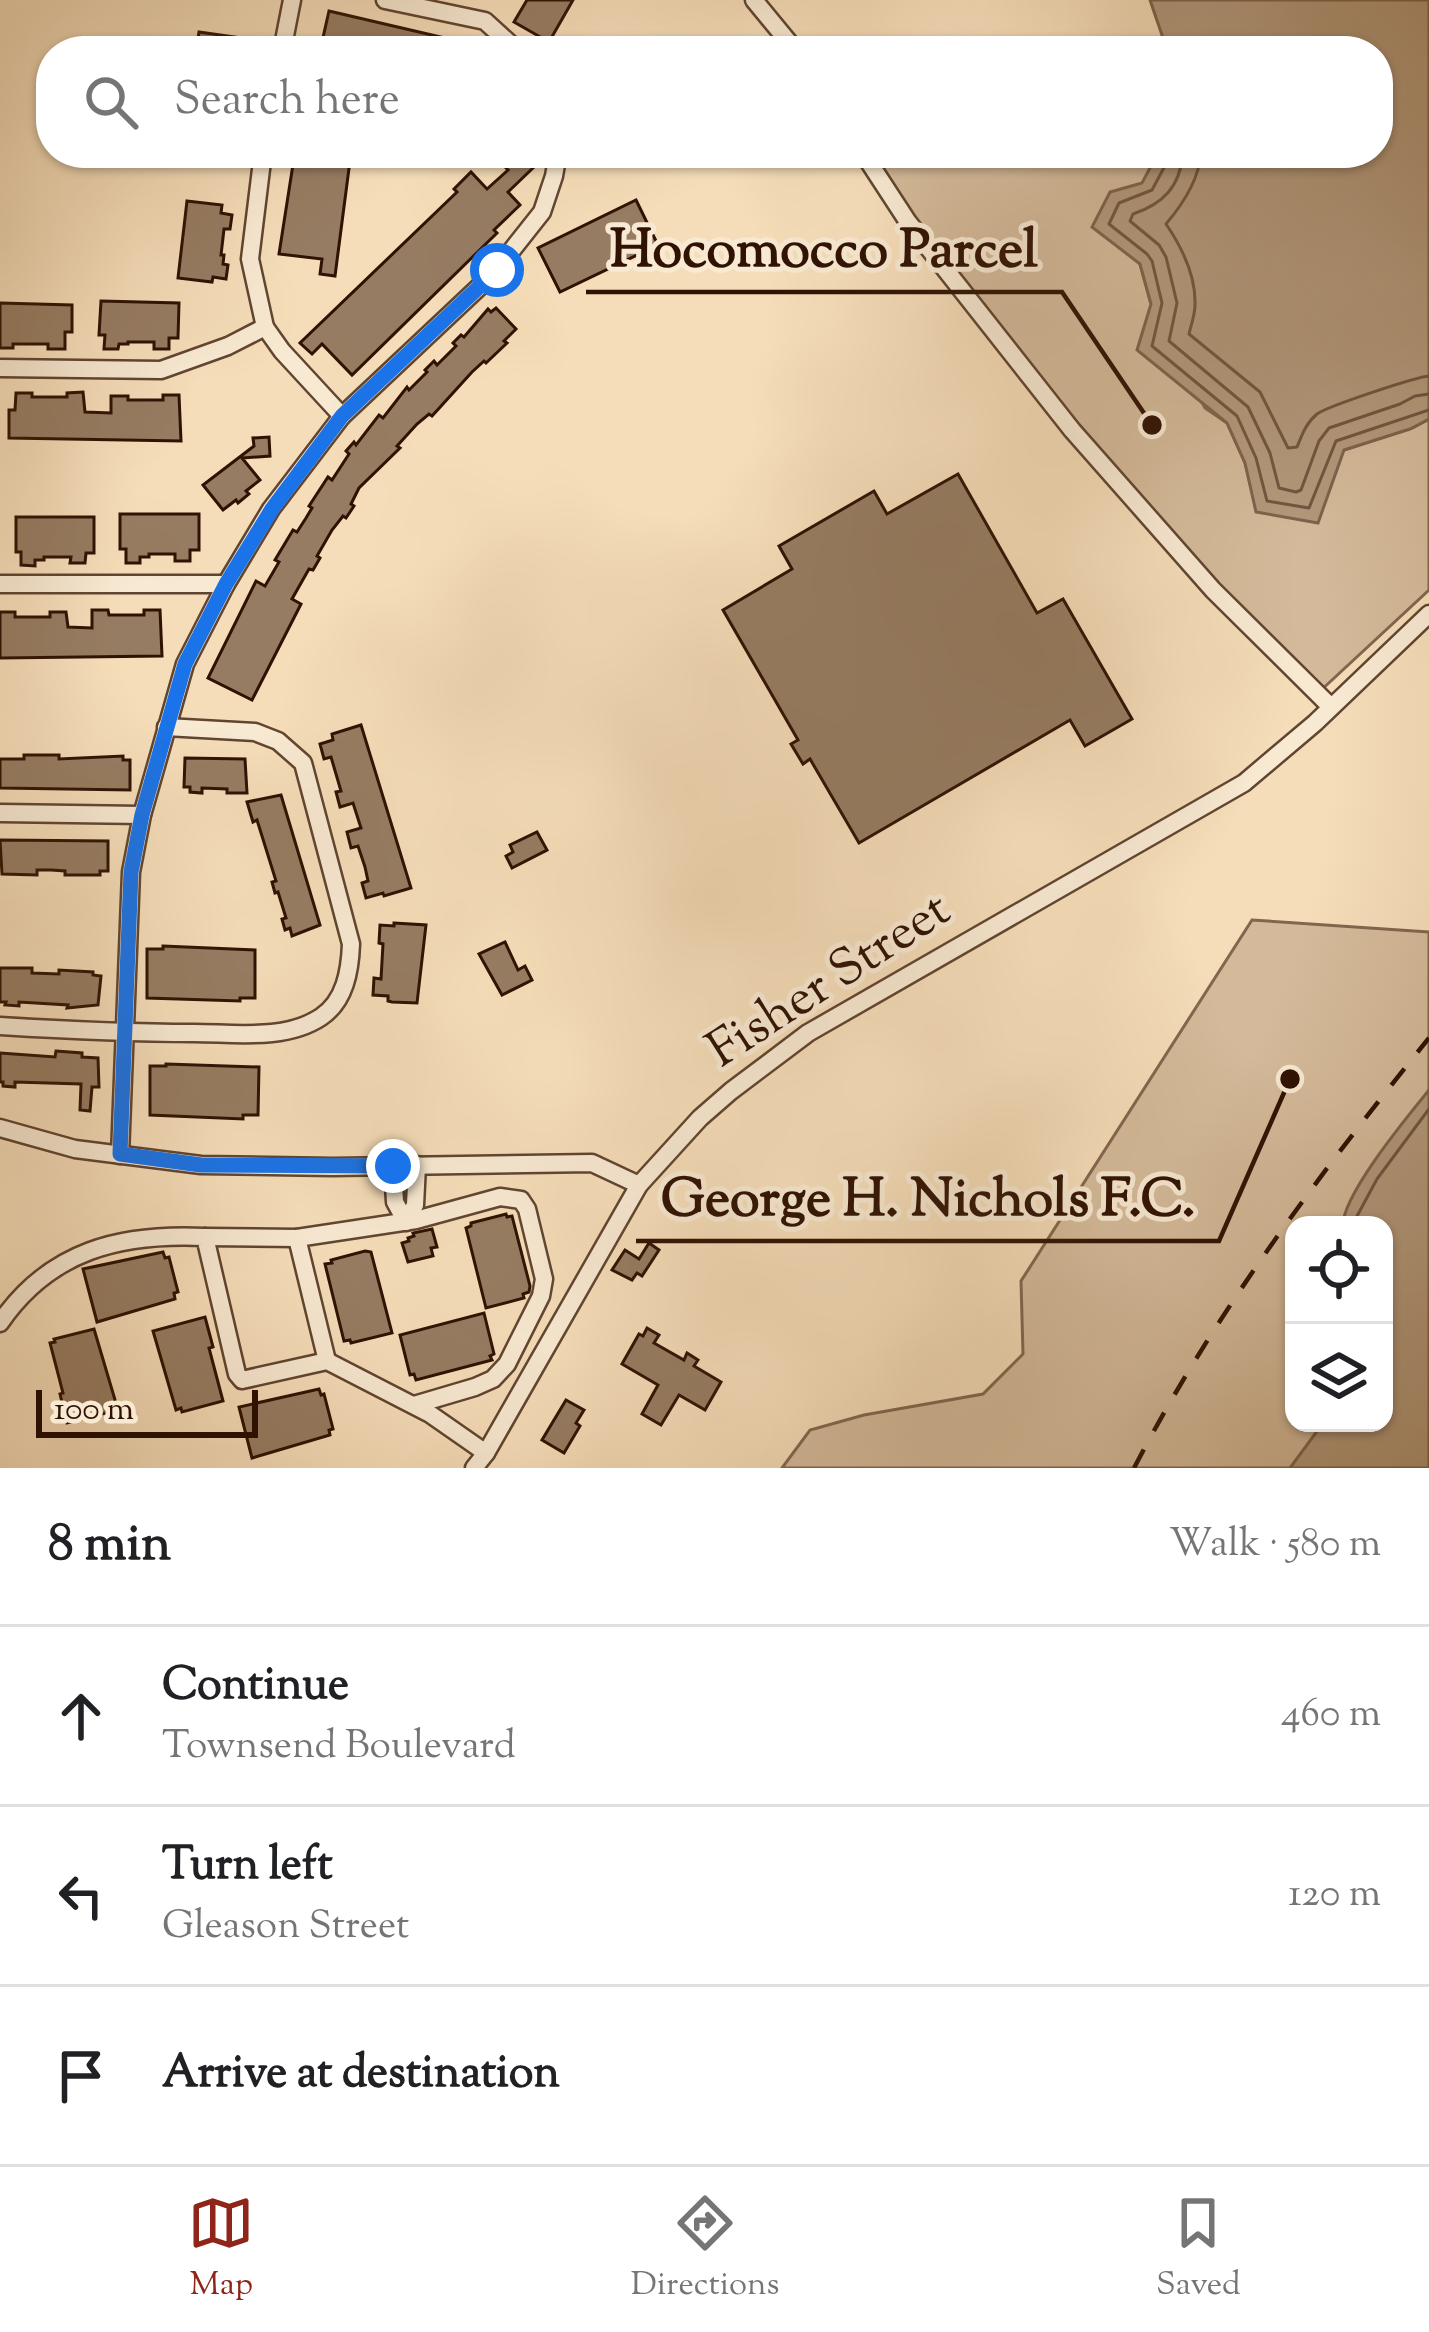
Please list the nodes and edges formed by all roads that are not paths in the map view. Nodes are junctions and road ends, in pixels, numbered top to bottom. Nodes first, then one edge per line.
1 (292, 0) edge
2 (385, 0) edge
3 (754, 0) edge
4 (285, 36) edge
5 (502, 36) edge
6 (784, 36) edge
7 (261, 168) edge
8 (555, 168) edge
9 (873, 168) edge
10 (266, 327) junction
11 (0, 368) edge
12 (342, 416) junction
13 (0, 584) edge
14 (226, 584) junction
15 (1429, 614) edge
16 (1331, 707) junction
17 (166, 727) junction
18 (0, 813) edge
19 (142, 815) junction
20 (0, 1026) edge
21 (123, 1033) junction
22 (0, 1128) edge
23 (120, 1154) junction
24 (417, 1165) junction
25 (393, 1166) junction
26 (639, 1185) junction
27 (406, 1222) junction
28 (205, 1237) junction
29 (297, 1238) junction
30 (0, 1323) edge
31 (327, 1361) junction
32 (414, 1405) junction
33 (480, 1460) edge

1 - 4 street
2 - 5 street
3 - 6 street
7 - 10 street
8 - 12 street
9 - 16 street
10 - 11 street
10 - 12 street
12 - 14 street
13 - 14 street
14 - 17 street
15 - 16 street, Fisher Street
16 - 26 street, Fisher Street
17 - 19 street
17 - 21 street
18 - 19 street
19 - 21 street
20 - 21 street
21 - 23 street
22 - 23 street
23 - 25 street
24 - 25 street
24 - 26 street
24 - 27 street
25 - 27 street
26 - 33 street, Fisher Street
27 - 29 street
27 - 32 street
28 - 29 street
28 - 30 street
28 - 31 street
29 - 31 street
31 - 32 street
32 - 33 street

